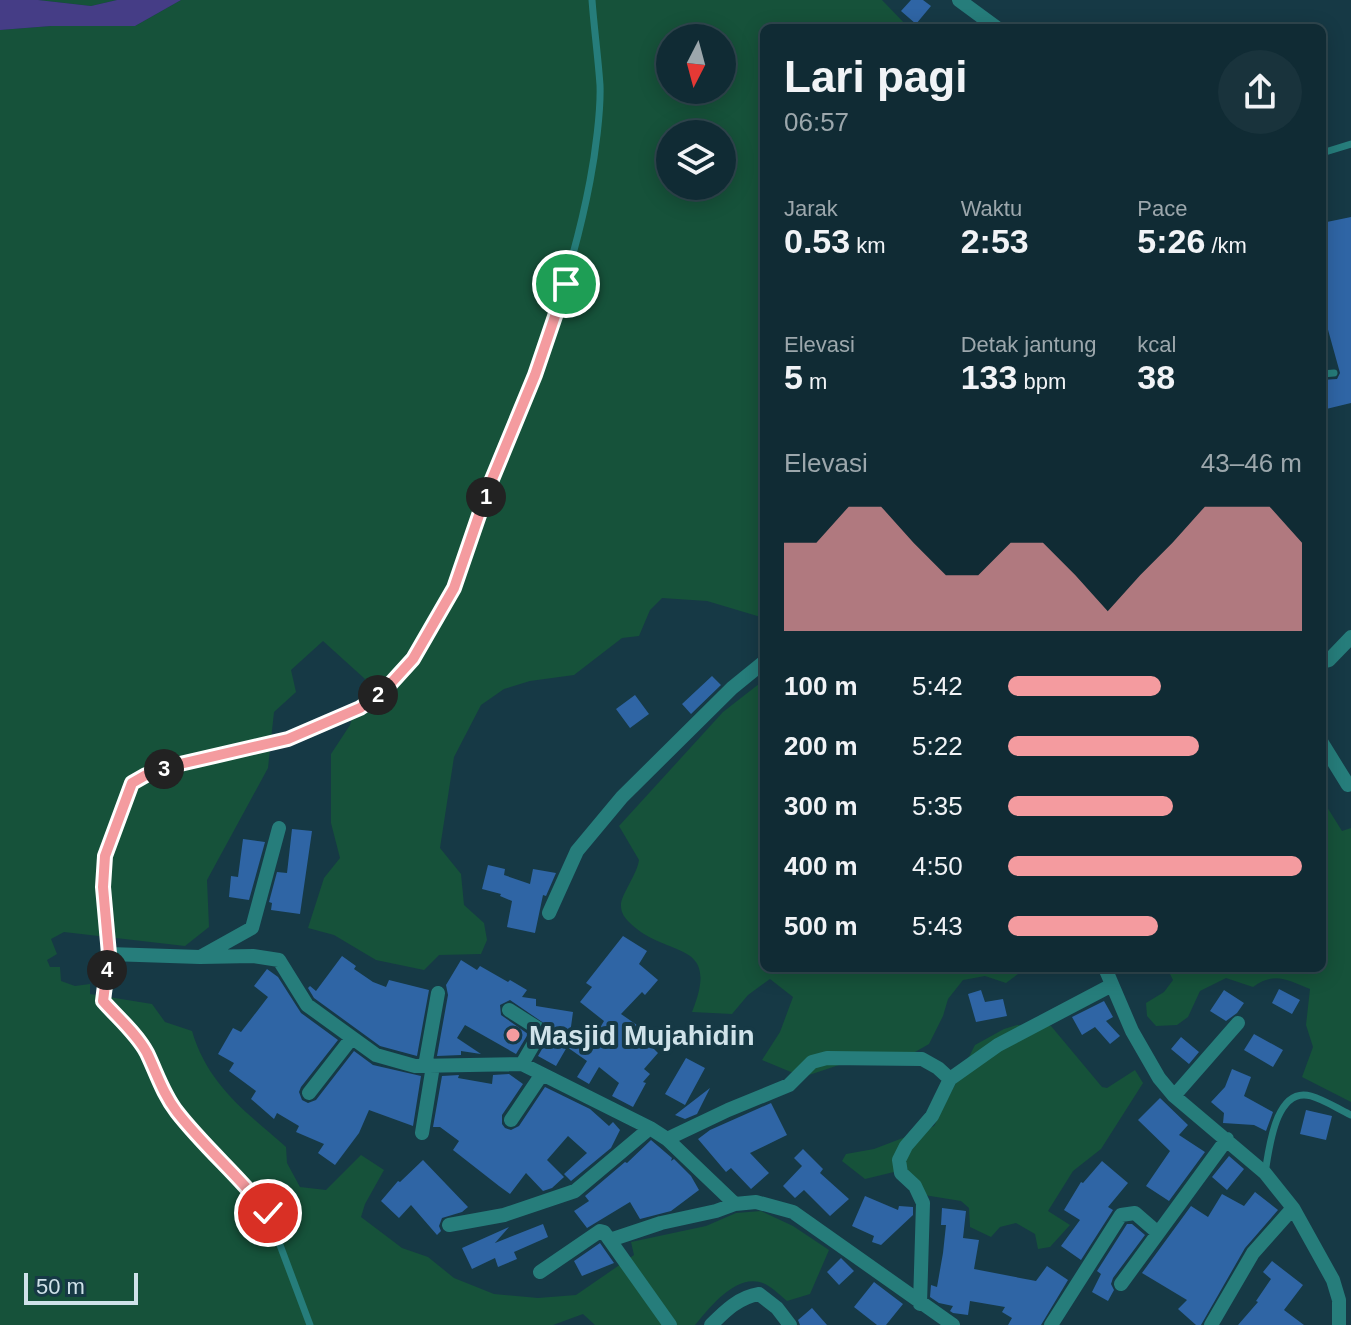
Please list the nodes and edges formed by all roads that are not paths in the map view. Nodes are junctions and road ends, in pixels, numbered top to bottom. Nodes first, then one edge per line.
1 (592, 0) edge
2 (959, 0) edge
3 (992, 24) edge
4 (1351, 144) edge
5 (1326, 152) edge
6 (1334, 373) dead end
7 (1326, 374) edge
8 (1351, 637) edge
9 (1326, 661) edge
10 (760, 665) edge
11 (1326, 749) edge
12 (1348, 785) dead end
13 (279, 828) dead end
14 (549, 913) dead end
15 (109, 954) junction
16 (200, 957) junction
17 (1107, 972) edge
18 (1112, 985) junction
19 (438, 993) dead end
20 (509, 1010) dead end
21 (1238, 1023) dead end
22 (351, 1039) junction
23 (522, 1064) junction
24 (429, 1066) junction
25 (542, 1074) junction
26 (950, 1079) junction
27 (309, 1093) dead end
28 (1174, 1096) junction
29 (1351, 1115) edge
30 (511, 1120) dead end
31 (650, 1128) junction
32 (422, 1133) dead end
33 (667, 1139) junction
34 (1227, 1139) junction
35 (1265, 1173) junction
36 (735, 1204) junction
37 (1293, 1208) junction
38 (449, 1225) dead end
39 (1158, 1233) junction
40 (610, 1240) junction
41 (540, 1272) dead end
42 (1121, 1284) dead end
43 (927, 1314) edge
44 (310, 1325) edge
45 (670, 1325) edge
46 (711, 1325) edge
47 (790, 1325) edge
48 (953, 1325) edge
49 (1051, 1325) edge
50 (1211, 1325) edge
51 (1339, 1325) edge

1 - 15 lane
2 - 3 street
4 - 5 lane
6 - 7 lane
8 - 9 street
10 - 14 street
11 - 12 street
13 - 16 street
15 - 16 street
15 - 44 lane
16 - 22 street
17 - 18 street
18 - 26 street
18 - 28 street
19 - 24 street
20 - 23 street
21 - 28 street
22 - 24 street
22 - 27 street
23 - 24 street
23 - 25 street
24 - 32 street
25 - 30 street
25 - 31 street
26 - 33 street
26 - 43 street
28 - 34 street
29 - 35 lane
31 - 33 street
31 - 38 street
33 - 36 street
34 - 35 street
34 - 39 street
35 - 37 street
36 - 40 street
36 - 43 street
37 - 50 street
37 - 51 street
39 - 42 street
39 - 49 street
40 - 41 street
40 - 45 street
43 - 48 street
46 - 47 street

